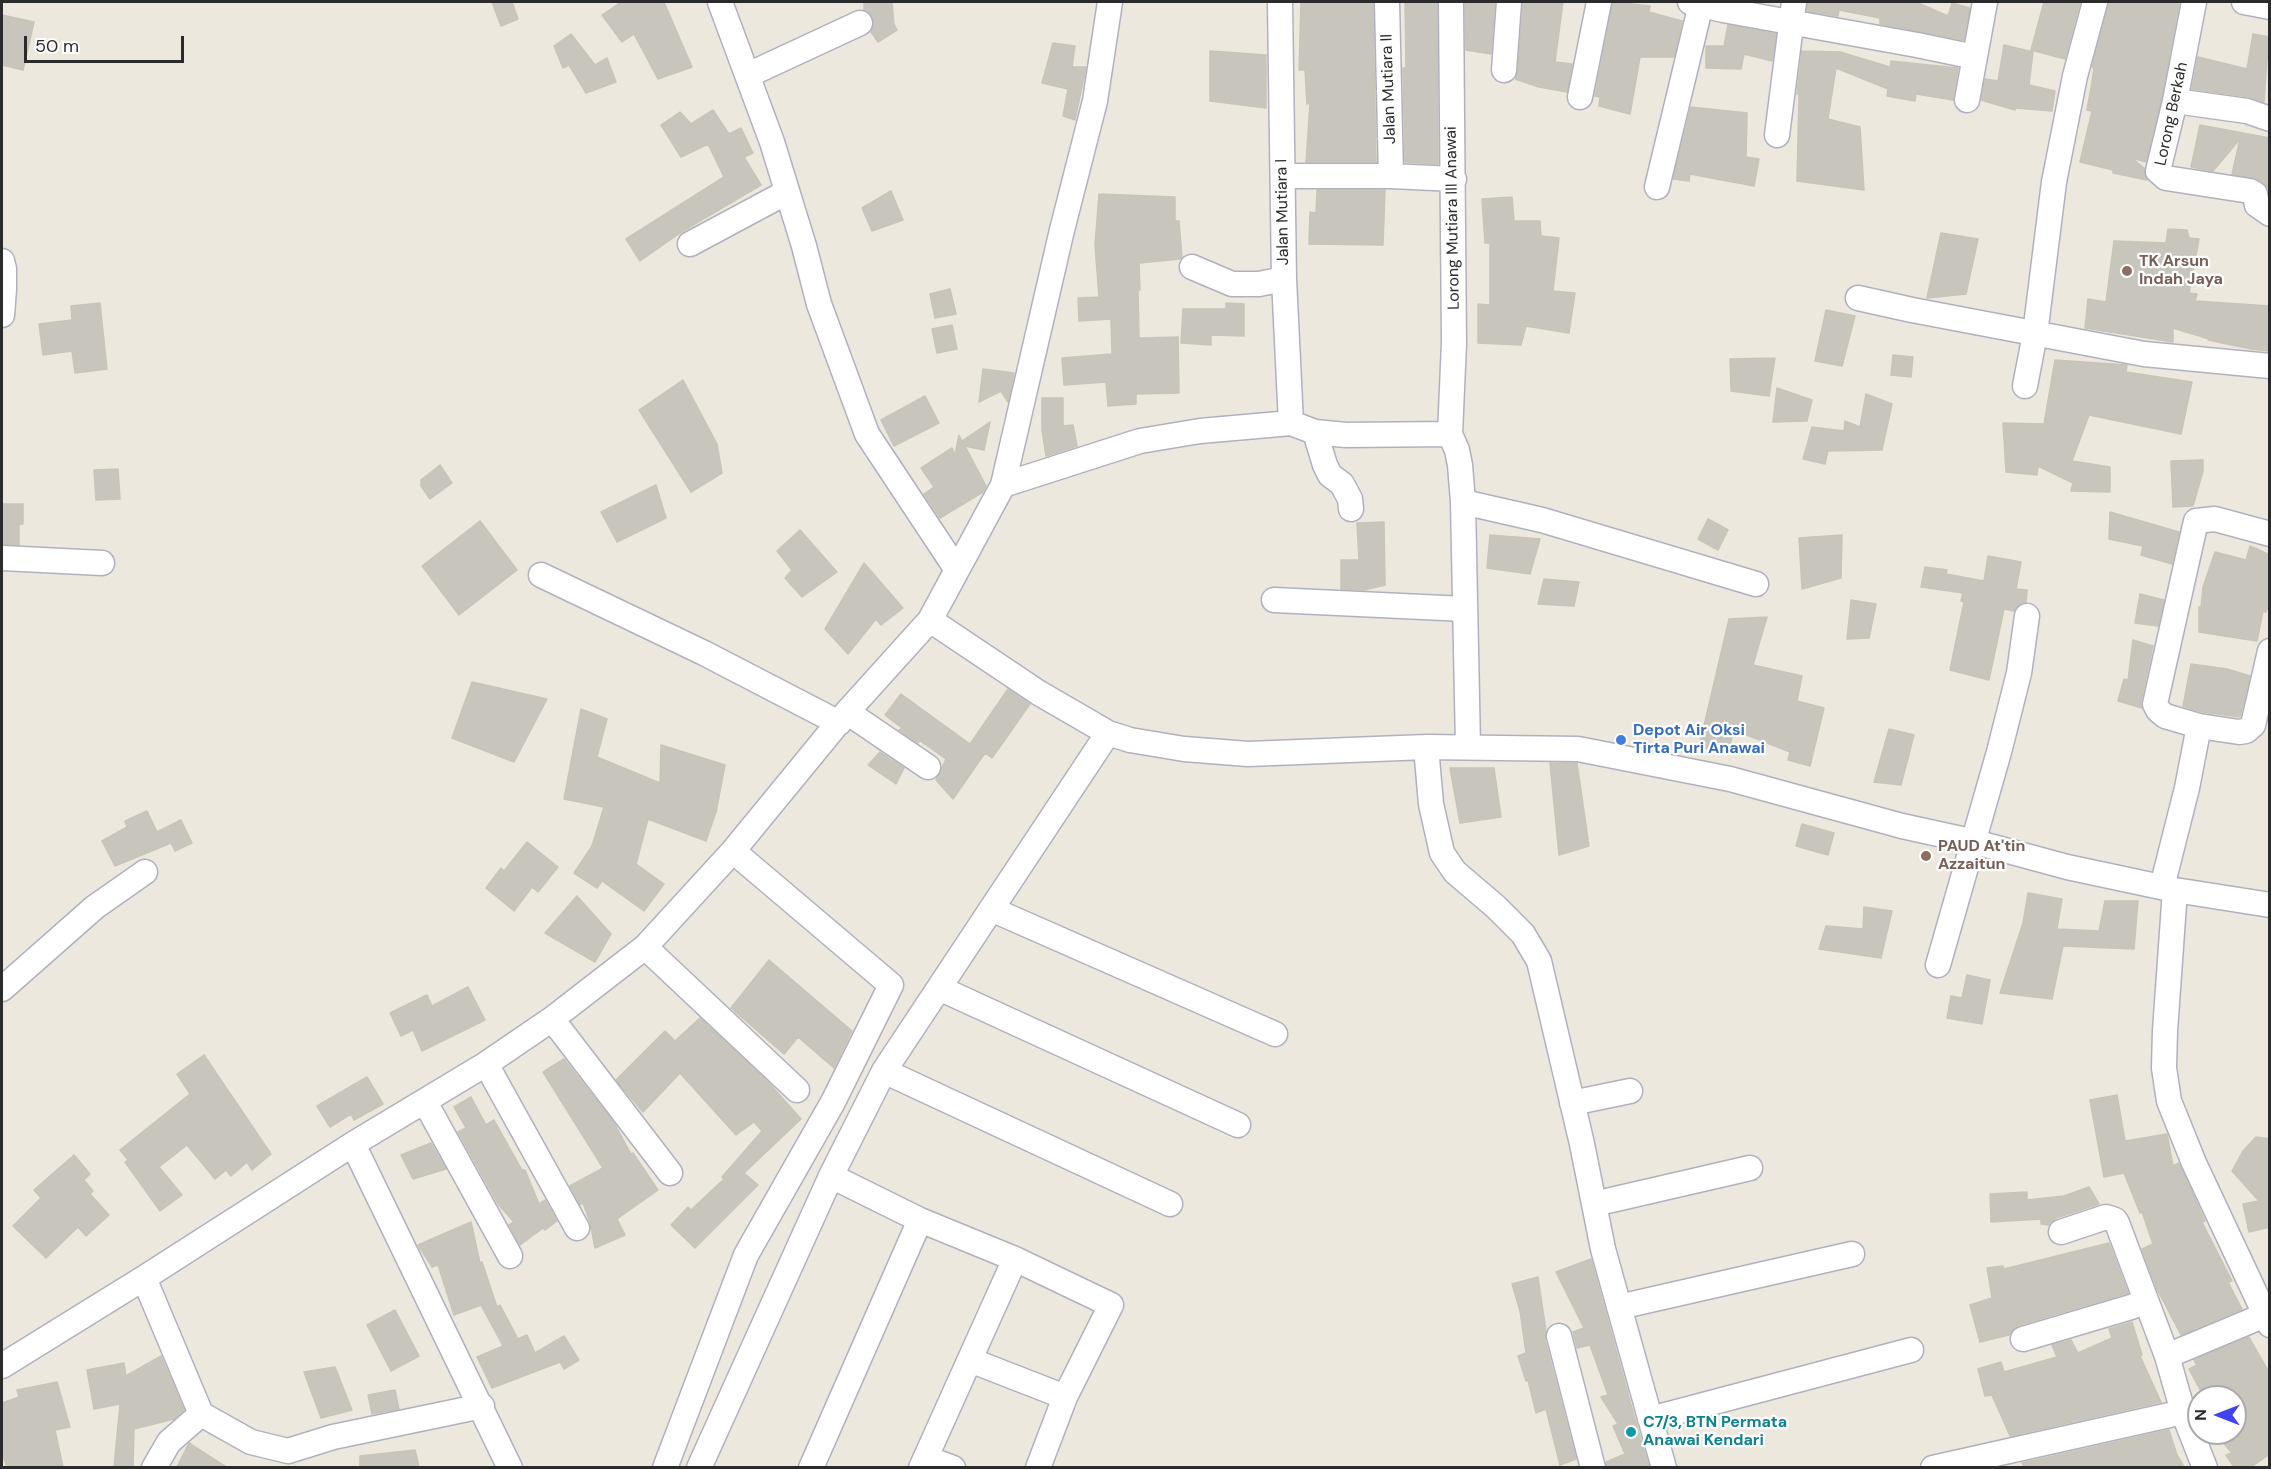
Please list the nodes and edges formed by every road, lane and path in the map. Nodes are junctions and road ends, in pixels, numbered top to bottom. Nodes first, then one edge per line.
1 (720, 2) edge
2 (1110, 2) edge
3 (1280, 2) edge
4 (1387, 2) edge
5 (1451, 2) edge
6 (1509, 2) edge
7 (1599, 2) edge
8 (1985, 2) edge
9 (2095, 2) edge
10 (2194, 2) edge
11 (2244, 2) edge
12 (1695, 3) edge
13 (2270, 7) edge
14 (1793, 12) edge
15 (860, 23) dead end
16 (1975, 57) junction
17 (1504, 70) dead end
18 (748, 75) junction
19 (1580, 98) dead end
20 (1967, 100) dead end
21 (2175, 101) junction
22 (2270, 120) edge
23 (1777, 135) dead end
24 (1283, 176) junction
25 (1391, 176) junction
26 (1454, 179) junction
27 (1657, 188) dead end
28 (787, 192) junction
29 (2270, 213) edge
30 (690, 244) dead end
31 (2, 261) edge
32 (1192, 267) dead end
33 (1284, 279) junction
34 (1858, 298) dead end
35 (2, 315) edge
36 (2035, 334) junction
37 (2270, 366) edge
38 (2025, 386) dead end
39 (1291, 423) junction
40 (1315, 432) junction
41 (1450, 434) junction
42 (1003, 485) junction
43 (1463, 502) junction
44 (1351, 509) dead end
45 (2270, 534) edge
46 (2, 558) edge
47 (102, 563) dead end
48 (957, 570) junction
49 (541, 575) dead end
50 (1756, 584) dead end
51 (1274, 600) dead end
52 (1465, 609) junction
53 (2027, 616) dead end
54 (930, 620) junction
55 (2270, 651) edge
56 (843, 717) junction
57 (2199, 726) junction
58 (1108, 733) junction
59 (1426, 747) junction
60 (1468, 747) junction
61 (928, 767) dead end
62 (1975, 842) junction
63 (733, 851) junction
64 (145, 872) dead end
65 (2168, 888) junction
66 (2270, 905) edge
67 (991, 909) junction
68 (645, 947) junction
69 (1938, 965) dead end
70 (939, 988) junction
71 (2, 989) edge
72 (552, 1019) junction
73 (1275, 1035) dead end
74 (486, 1064) junction
75 (884, 1071) junction
76 (797, 1090) dead end
77 (1630, 1091) dead end
78 (424, 1102) junction
79 (1572, 1103) junction
80 (1238, 1125) dead end
81 (353, 1144) junction
82 (1750, 1168) dead end
83 (670, 1173) dead end
84 (831, 1176) junction
85 (1170, 1204) dead end
86 (1594, 1204) junction
87 (920, 1220) junction
88 (577, 1228) dead end
89 (2061, 1232) dead end
90 (1852, 1254) dead end
91 (510, 1256) dead end
92 (1015, 1259) junction
93 (144, 1278) junction
94 (2145, 1301) junction
95 (1619, 1307) junction
96 (2267, 1320) edge
97 (1559, 1336) dead end
98 (2023, 1339) dead end
99 (1911, 1350) dead end
100 (2166, 1356) junction
101 (970, 1360) junction
102 (2, 1366) edge
103 (1065, 1397) junction
104 (482, 1406) junction
105 (2183, 1412) junction
106 (201, 1413) junction
107 (1650, 1419) junction
108 (287, 1459) edge
109 (924, 1463) edge
110 (154, 1467) edge
111 (510, 1467) edge
112 (664, 1467) edge
113 (699, 1467) edge
114 (811, 1467) edge
115 (952, 1467) edge
116 (1038, 1467) edge
117 (1593, 1467) edge
118 (1664, 1467) edge
119 (1933, 1467) edge
120 (2205, 1467) edge

1 - 18 street
2 - 42 street
3 - 24 street, Jalan Mutiara I
4 - 25 street, Jalan Mutiara II
5 - 26 street, Lorong Mutiara III Anawai
6 - 17 street
7 - 19 street
8 - 16 street
9 - 36 street
10 - 21 street, Lorong Berkah
11 - 13 street
12 - 14 street
12 - 27 street
14 - 16 street
14 - 23 street
15 - 18 street
16 - 20 street
18 - 28 street
21 - 22 street
21 - 29 street, Lorong Berkah
24 - 25 street
24 - 33 street, Jalan Mutiara I
25 - 26 street
26 - 41 street, Lorong Mutiara III Anawai
28 - 30 street
28 - 48 street
31 - 35 street
32 - 33 street
33 - 39 street, Jalan Mutiara I
34 - 36 street
36 - 37 street
36 - 38 street
39 - 40 street
39 - 42 street
40 - 41 street
40 - 44 street
41 - 43 street, Lorong Mutiara III Anawai
42 - 48 street
43 - 50 street
43 - 52 street, Lorong Mutiara III Anawai
45 - 57 street
46 - 47 street
48 - 54 street
49 - 56 street
51 - 52 street
52 - 60 street, Lorong Mutiara III Anawai
53 - 62 street
54 - 56 street
54 - 58 street
55 - 57 street
56 - 61 street
56 - 63 street
57 - 65 street
58 - 59 street
58 - 67 street
59 - 60 street
59 - 79 street
60 - 62 street
62 - 65 street
62 - 69 street
63 - 68 street
63 - 112 street
64 - 71 street
65 - 66 street
65 - 96 street
67 - 70 street
67 - 73 street
68 - 72 street
68 - 76 street
70 - 75 street
70 - 80 street
72 - 74 street
72 - 83 street
74 - 78 street
74 - 88 street
75 - 84 street
75 - 85 street
77 - 79 street
78 - 81 street
78 - 91 street
79 - 86 street
81 - 93 street
81 - 104 street
82 - 86 street
84 - 87 street
84 - 113 street
86 - 95 street
87 - 92 street
87 - 114 street
89 - 94 street
90 - 95 street
92 - 101 street
92 - 103 street
93 - 102 street
93 - 106 street
94 - 98 street
94 - 100 street
95 - 107 street
96 - 100 street
97 - 117 street
99 - 107 street
100 - 105 street
101 - 103 street
101 - 109 street
103 - 116 street
104 - 108 street
104 - 111 street
105 - 119 street
105 - 120 street
106 - 108 street
106 - 110 street
107 - 118 street
109 - 115 street

